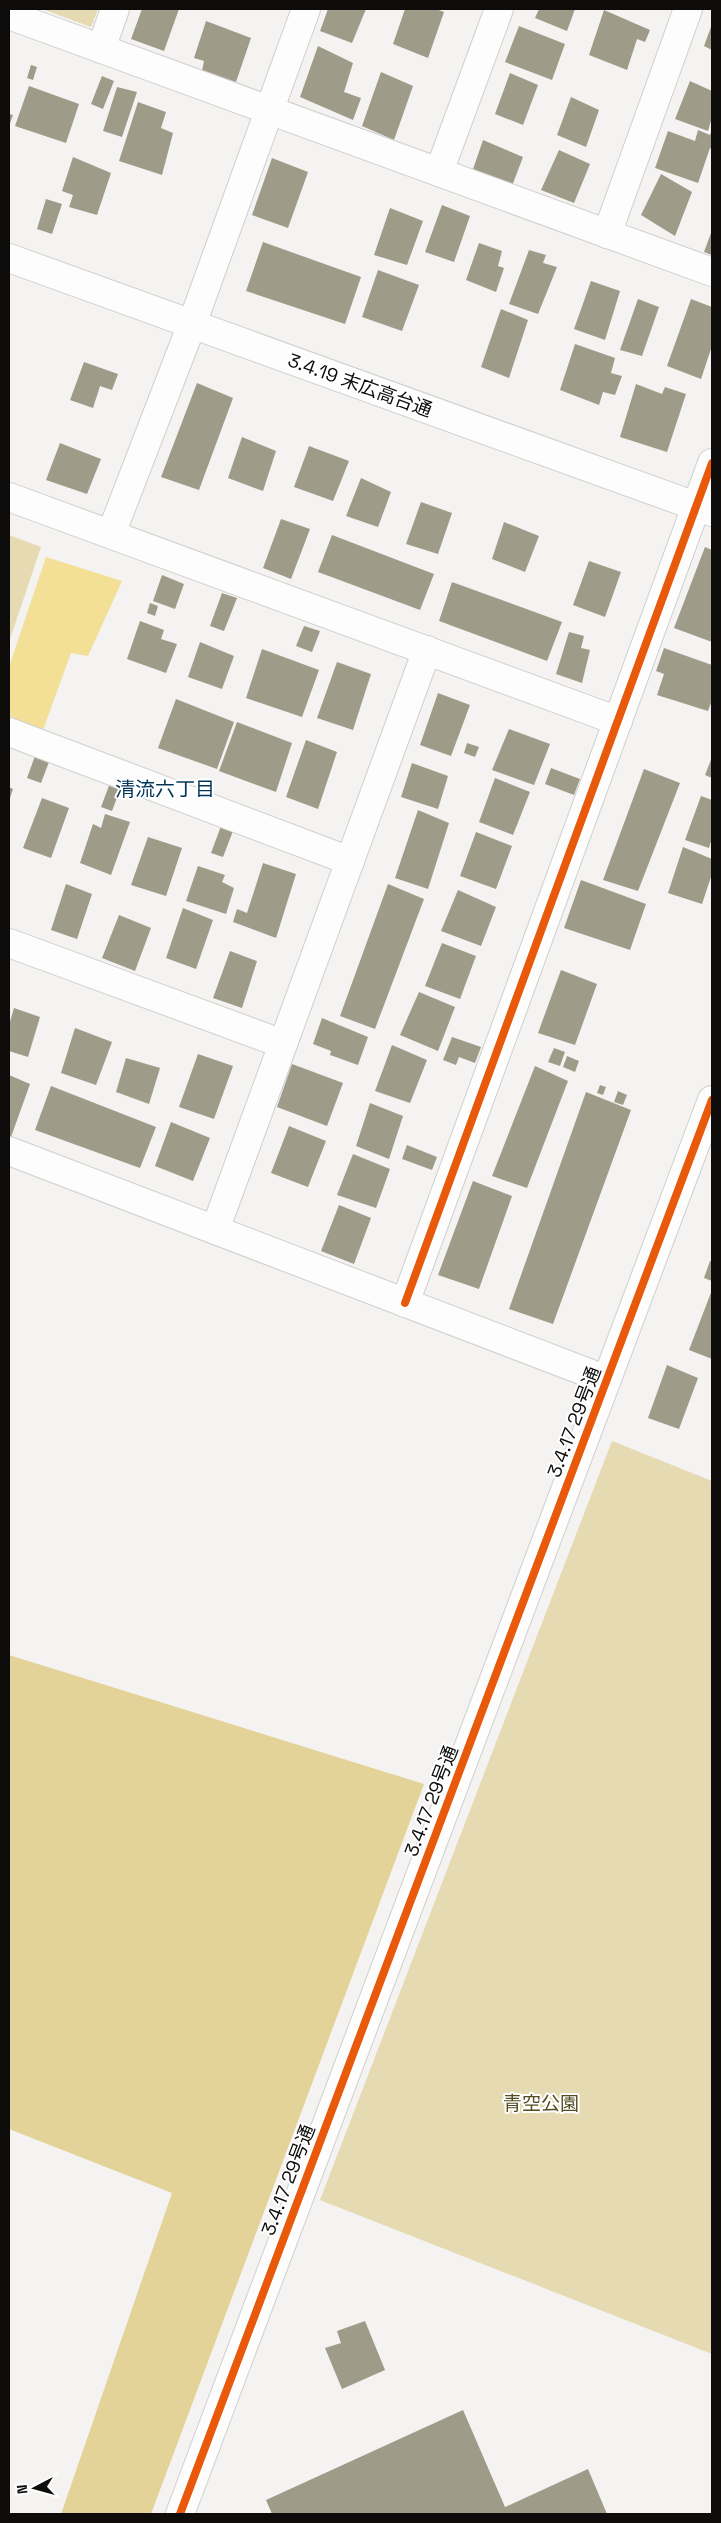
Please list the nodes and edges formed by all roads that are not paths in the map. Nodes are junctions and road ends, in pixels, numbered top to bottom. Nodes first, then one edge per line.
1 (115, 9) edge
2 (306, 9) edge
3 (499, 9) edge
4 (688, 9) edge
5 (9, 15) edge
6 (101, 49) junction
7 (269, 110) junction
8 (439, 172) junction
9 (607, 234) junction
10 (9, 258) edge
11 (712, 272) edge
12 (192, 324) junction
13 (712, 463) edge
14 (9, 497) edge
15 (704, 508) edge
16 (111, 534) junction
17 (427, 650) junction
18 (618, 720) junction
19 (9, 732) edge
20 (350, 861) junction
21 (9, 943) edge
22 (283, 1044) junction
23 (712, 1100) edge
24 (9, 1151) edge
25 (215, 1230) junction
26 (406, 1303) junction
27 (607, 1380) junction
28 (180, 2514) edge

1 - 6 street
2 - 7 street
3 - 8 street
4 - 9 street
5 - 6 street
6 - 7 street
7 - 8 street
7 - 12 street
8 - 9 street
9 - 11 street
10 - 12 street, 3.4.19 末広高台通
12 - 15 street, 3.4.19 末広高台通
12 - 16 street
13 - 15 street
14 - 16 street
15 - 18 street
16 - 17 street
17 - 18 street
17 - 20 street
18 - 26 street
19 - 20 street
20 - 22 street
21 - 22 street
22 - 25 street
23 - 27 street, 3.4.17 29号通
24 - 25 street
25 - 26 street
26 - 27 street
27 - 28 street, 3.4.17 29号通

